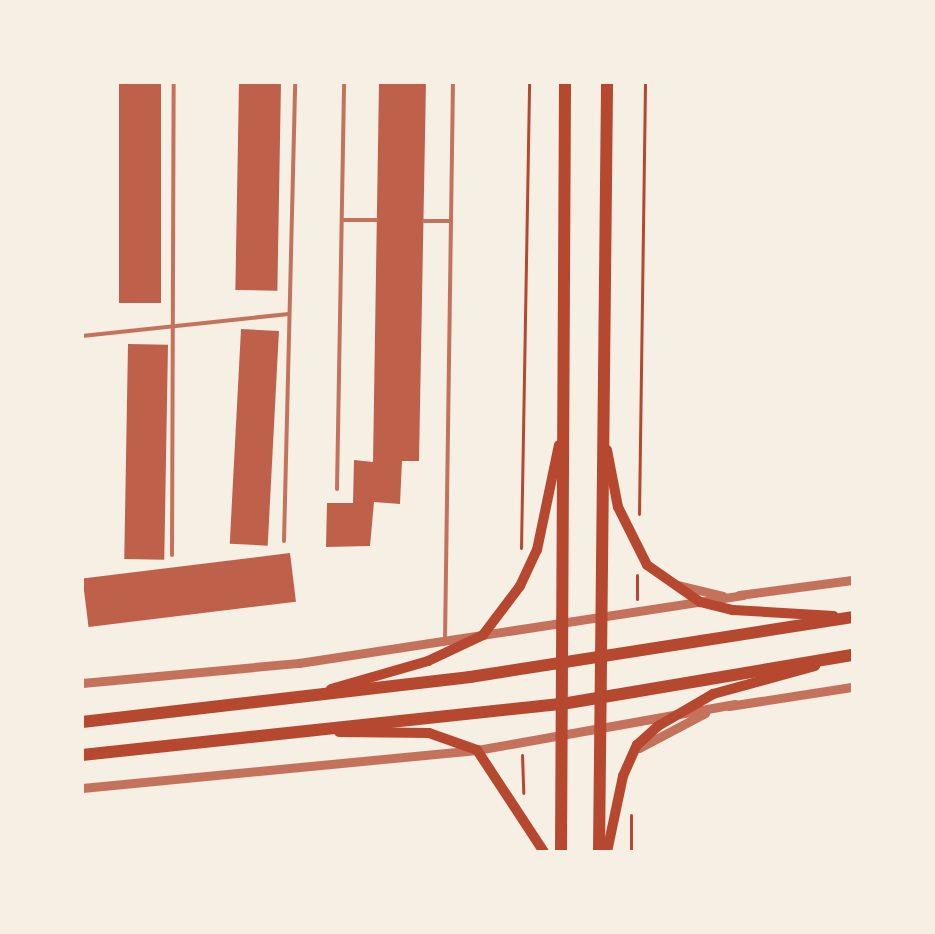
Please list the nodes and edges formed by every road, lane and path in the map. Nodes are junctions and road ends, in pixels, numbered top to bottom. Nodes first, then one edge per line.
1 (174, 82) edge
2 (295, 82) edge
3 (344, 82) edge
4 (453, 82) edge
5 (529, 82) edge
6 (565, 82) edge
7 (607, 82) edge
8 (645, 82) edge
9 (342, 220) junction
10 (377, 220) dead end
11 (424, 221) dead end
12 (451, 221) junction
13 (289, 314) junction
14 (172, 326) junction
15 (82, 336) edge
16 (563, 420) junction
17 (603, 426) junction
18 (337, 489) dead end
19 (638, 521) dead end
20 (284, 541) dead end
21 (638, 551) junction
22 (172, 555) dead end
23 (521, 557) dead end
24 (852, 580) edge
25 (672, 583) junction
26 (743, 596) junction
27 (700, 602) junction
28 (637, 612) junction
29 (601, 617) junction
30 (852, 617) edge
31 (562, 622) junction
32 (483, 634) junction
33 (444, 640) junction
34 (601, 656) junction
35 (852, 656) edge
36 (562, 664) junction
37 (82, 683) edge
38 (851, 690) edge
39 (309, 696) junction
40 (602, 697) junction
41 (562, 704) junction
42 (735, 704) junction
43 (674, 715) junction
44 (82, 722) edge
45 (601, 728) junction
46 (310, 732) junction
47 (562, 734) junction
48 (477, 750) junction
49 (633, 753) junction
50 (82, 755) edge
51 (82, 788) edge
52 (544, 852) edge
53 (561, 852) edge
54 (599, 852) edge
55 (607, 852) edge

1 - 14 lane
2 - 13 lane
3 - 9 lane
4 - 12 lane
5 - 23 path
6 - 16 main road
7 - 17 main road
8 - 19 path
9 - 10 lane
9 - 18 lane
11 - 12 lane
12 - 33 lane
13 - 14 lane
13 - 20 lane
14 - 15 lane
14 - 22 lane
16 - 31 main road
16 - 32 main road
17 - 21 main road
17 - 29 main road
21 - 25 main road
21 - 28 path
24 - 26 street
25 - 26 street
25 - 27 main road
26 - 27 street
27 - 28 street
27 - 30 main road
28 - 29 street
29 - 31 street
29 - 34 main road
30 - 34 main road
31 - 32 street
31 - 36 main road
32 - 33 street
32 - 39 main road
33 - 37 street
34 - 36 main road
34 - 40 main road
35 - 40 main road
35 - 43 main road
36 - 39 main road
36 - 41 main road
38 - 42 street
39 - 44 main road
40 - 41 main road
40 - 45 main road
41 - 46 main road
41 - 47 main road
42 - 43 street
42 - 49 street
43 - 45 street
43 - 49 main road
45 - 47 street
45 - 54 main road
46 - 48 main road
46 - 50 main road
47 - 48 street
47 - 53 main road
48 - 51 street
48 - 52 main road
49 - 55 main road

